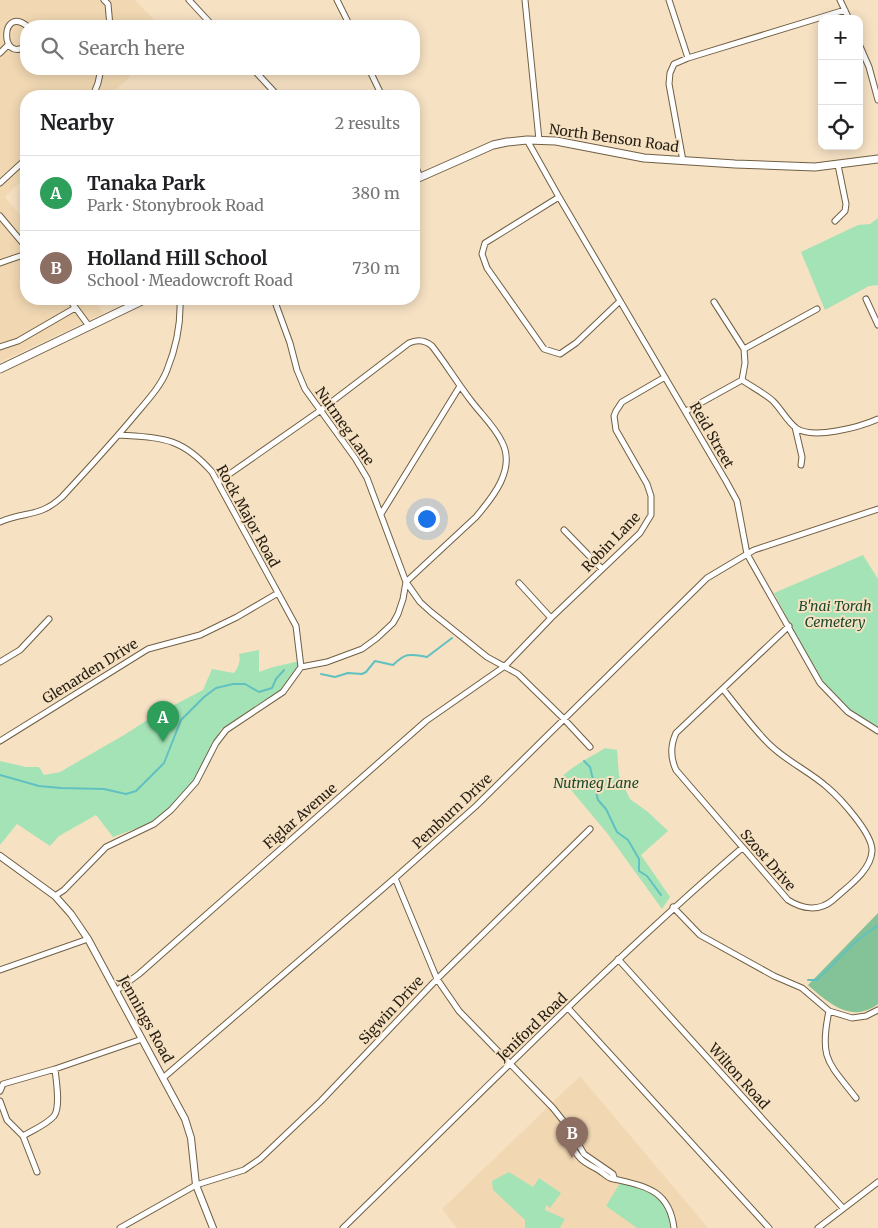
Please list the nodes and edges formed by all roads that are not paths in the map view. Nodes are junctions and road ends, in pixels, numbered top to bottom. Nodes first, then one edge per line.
1 (104, 0) edge
2 (189, 0) edge
3 (337, 0) edge
4 (525, 0) edge
5 (669, 0) edge
6 (840, 0) edge
7 (845, 10) junction
8 (847, 15) edge
9 (109, 20) edge
10 (208, 20) edge
11 (347, 20) edge
12 (20, 23) edge
13 (8, 45) junction
14 (20, 48) edge
15 (0, 53) edge
16 (863, 53) edge
17 (688, 58) junction
18 (100, 75) edge
19 (259, 75) edge
20 (372, 75) edge
21 (95, 90) edge
22 (272, 90) edge
23 (379, 90) edge
24 (878, 100) edge
25 (527, 140) junction
26 (539, 140) junction
27 (878, 159) edge
28 (683, 161) junction
29 (20, 165) edge
30 (838, 165) junction
31 (420, 177) edge
32 (0, 183) edge
33 (559, 197) junction
34 (0, 216) edge
35 (836, 220) dead end
36 (20, 240) edge
37 (20, 256) edge
38 (2, 261) edge
39 (866, 299) dead end
40 (620, 302) junction
41 (714, 302) dead end
42 (74, 305) edge
43 (133, 305) edge
44 (180, 305) edge
45 (276, 305) edge
46 (76, 308) junction
47 (817, 309) dead end
48 (878, 325) edge
49 (89, 326) junction
50 (0, 347) edge
51 (744, 349) junction
52 (0, 369) edge
53 (665, 377) junction
54 (742, 380) junction
55 (460, 386) junction
56 (321, 410) junction
57 (686, 411) junction
58 (878, 419) edge
59 (795, 427) junction
60 (119, 435) junction
61 (801, 465) dead end
62 (218, 482) junction
63 (878, 509) edge
64 (381, 514) junction
65 (0, 522) edge
66 (564, 530) dead end
67 (747, 554) junction
68 (602, 569) junction
69 (406, 582) junction
70 (519, 584) dead end
71 (278, 594) junction
72 (551, 618) junction
73 (49, 619) dead end
74 (789, 626) junction
75 (0, 662) edge
76 (505, 666) junction
77 (301, 667) junction
78 (723, 689) junction
79 (564, 719) junction
80 (878, 731) edge
81 (0, 741) edge
82 (590, 747) dead end
83 (590, 829) dead end
84 (742, 848) junction
85 (0, 856) edge
86 (395, 878) junction
87 (55, 896) junction
88 (673, 908) junction
89 (88, 939) junction
90 (618, 959) junction
91 (0, 970) edge
92 (437, 979) junction
93 (116, 991) junction
94 (568, 1008) junction
95 (878, 1010) edge
96 (829, 1011) junction
97 (142, 1039) junction
98 (512, 1063) junction
99 (55, 1069) junction
100 (164, 1078) junction
101 (0, 1091) edge
102 (856, 1098) dead end
103 (0, 1101) edge
104 (23, 1136) junction
105 (37, 1172) dead end
106 (878, 1182) edge
107 (196, 1186) junction
108 (843, 1208) junction
109 (120, 1228) edge
110 (213, 1228) edge
111 (343, 1228) edge
112 (674, 1228) edge
113 (769, 1228) edge
114 (818, 1228) edge

1 - 9 street
2 - 10 street
3 - 11 street
4 - 26 street
5 - 17 street
6 - 7 street
7 - 8 street
7 - 17 street
12 - 13 street
13 - 14 street
13 - 15 street
16 - 24 street
17 - 28 street
18 - 21 street
19 - 22 street
20 - 23 street
25 - 26 main road, North Benson Road
25 - 31 main road, North Benson Road
25 - 33 street, Reid Street
26 - 28 main road, North Benson Road
27 - 30 main road, North Benson Road
28 - 30 main road, North Benson Road
29 - 32 street
30 - 35 street
33 - 40 street, Reid Street
33 - 40 street
34 - 36 street
37 - 38 street
39 - 48 street
40 - 53 street, Reid Street
41 - 51 street
42 - 46 street
43 - 49 main road
44 - 60 street
45 - 56 street, Nutmeg Lane
46 - 49 street
46 - 50 street
47 - 51 street
49 - 52 main road
51 - 54 street
53 - 57 street, Reid Street
53 - 68 street, Robin Lane
54 - 57 street
54 - 59 street
55 - 56 street
55 - 64 street
55 - 69 street
56 - 62 street
56 - 64 street, Nutmeg Lane
57 - 67 street, Reid Street
58 - 59 street
59 - 61 street
60 - 62 street, Rock Major Road
60 - 65 street
62 - 71 street, Rock Major Road
63 - 67 street, Pemburn Drive
64 - 69 street, Nutmeg Lane
66 - 68 street
67 - 74 street, Reid Street
67 - 79 street, Pemburn Drive
68 - 72 street, Robin Lane
69 - 76 street, Nutmeg Lane
69 - 77 street
70 - 72 street
71 - 77 street, Rock Major Road
71 - 81 street, Glenarden Drive
72 - 76 street, Robin Lane
73 - 75 street
74 - 78 street, Szost Drive
74 - 80 street, Reid Street
76 - 79 street, Nutmeg Lane
76 - 93 street, Figlar Avenue
77 - 87 street
78 - 84 street, Szost Drive
78 - 84 street, Szost Drive
79 - 82 street, Nutmeg Lane
79 - 86 street, Pemburn Drive
83 - 92 street, Sigwin Drive
84 - 88 street, Jeniford Road
85 - 87 street, Jennings Road
86 - 92 street
86 - 100 street, Pemburn Drive
87 - 89 street, Jennings Road
88 - 90 street, Jeniford Road
88 - 96 street
89 - 91 street
89 - 93 street, Jennings Road
90 - 94 street, Jeniford Road
90 - 108 street, Wilton Road
92 - 98 street
92 - 107 street, Sigwin Drive
93 - 97 street, Jennings Road
94 - 98 street, Jeniford Road
94 - 113 street
95 - 96 street
96 - 102 street
97 - 99 street
97 - 100 street, Jennings Road
98 - 111 street, Jeniford Road
98 - 112 street
99 - 101 street
99 - 104 street
100 - 107 street, Jennings Road
103 - 104 street
104 - 105 street
106 - 108 street
107 - 109 street, Sigwin Drive
107 - 110 street, Jennings Road
108 - 114 street

